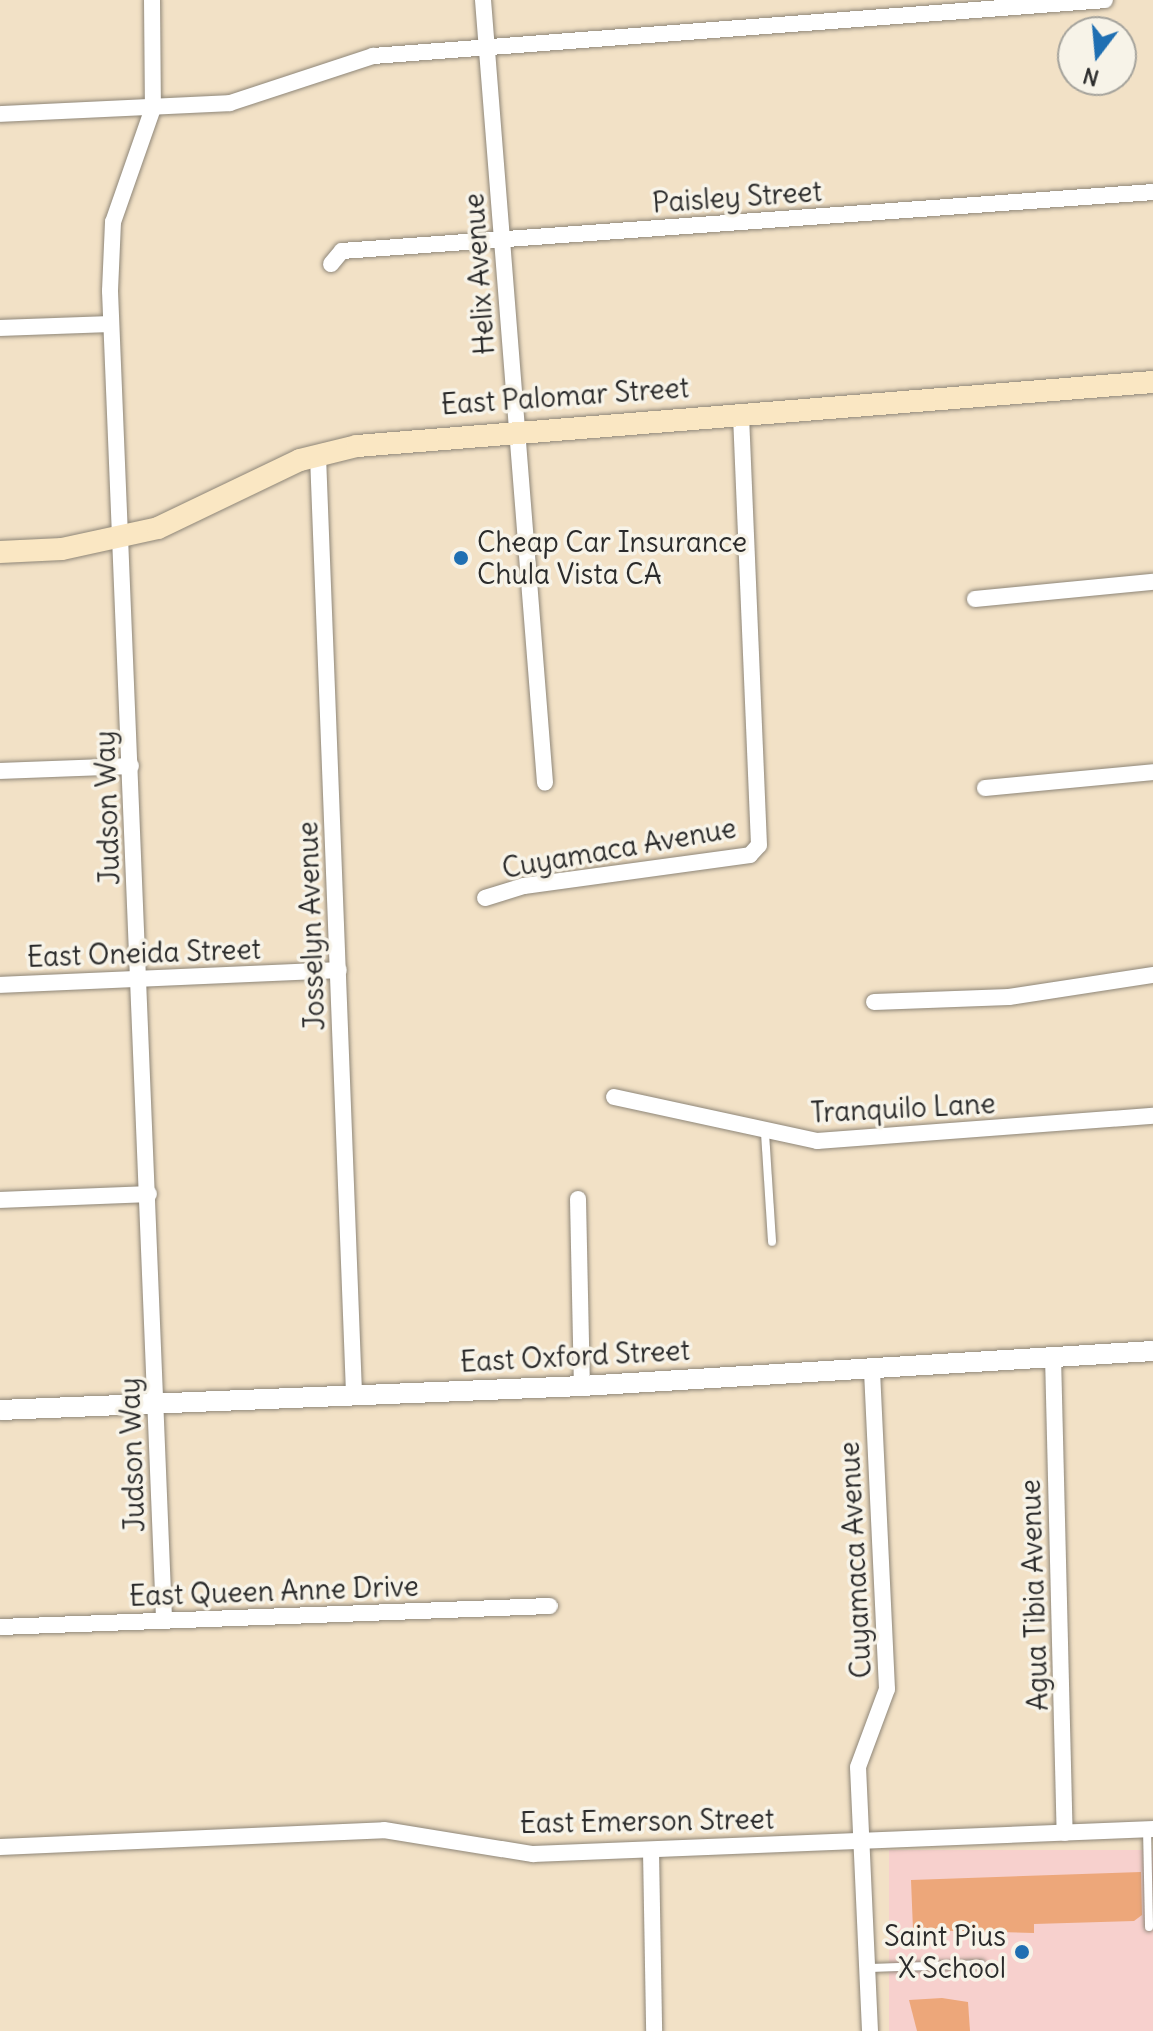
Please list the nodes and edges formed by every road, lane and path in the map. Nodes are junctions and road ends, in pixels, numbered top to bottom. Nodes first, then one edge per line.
1 (152, 0) edge
2 (483, 0) edge
3 (1105, 0) edge
4 (486, 46) junction
5 (153, 108) junction
6 (0, 114) edge
7 (1153, 192) edge
8 (504, 240) junction
9 (331, 264) dead end
10 (110, 324) junction
11 (0, 328) edge
12 (1153, 382) edge
13 (741, 413) junction
14 (515, 429) junction
15 (318, 456) junction
16 (122, 538) junction
17 (0, 552) edge
18 (1153, 582) edge
19 (975, 599) dead end
20 (131, 766) junction
21 (0, 771) edge
22 (1153, 772) edge
23 (545, 783) dead end
24 (985, 788) dead end
25 (485, 898) dead end
26 (339, 970) junction
27 (1153, 975) edge
28 (140, 979) junction
29 (0, 985) edge
30 (874, 1002) dead end
31 (614, 1097) dead end
32 (1153, 1116) edge
33 (765, 1133) junction
34 (149, 1194) junction
35 (578, 1199) dead end
36 (0, 1200) edge
37 (772, 1242) dead end
38 (1153, 1351) edge
39 (1053, 1356) junction
40 (872, 1368) junction
41 (582, 1386) junction
42 (354, 1394) junction
43 (157, 1403) junction
44 (0, 1410) edge
45 (550, 1606) dead end
46 (164, 1621) junction
47 (0, 1627) edge
48 (1150, 1829) edge
49 (1065, 1833) junction
50 (865, 1842) junction
51 (0, 1847) edge
52 (651, 1851) junction
53 (1149, 1927) dead end
54 (981, 1964) dead end
55 (867, 1968) junction
56 (654, 2031) edge
57 (870, 2031) edge

1 - 5 street, Judson Way
2 - 4 street, Helix Avenue
3 - 4 street
4 - 5 street
4 - 8 street, Helix Avenue
5 - 6 street
5 - 10 street, Judson Way
7 - 8 street, Paisley Street
8 - 9 street, Paisley Street
8 - 14 street, Helix Avenue
10 - 11 street
10 - 16 street, Judson Way
12 - 13 main road, East Palomar Street
13 - 14 main road, East Palomar Street
13 - 25 street, Cuyamaca Avenue
14 - 15 main road, East Palomar Street
14 - 23 street, Helix Avenue
15 - 16 main road, East Palomar Street
15 - 26 street, Josselyn Avenue
16 - 17 main road, East Palomar Street
16 - 20 street, Judson Way
18 - 19 street
20 - 21 street
20 - 28 street, Judson Way
22 - 24 street
26 - 28 street, East Oneida Street
26 - 42 street, Josselyn Avenue
27 - 30 street
28 - 29 street, East Oneida Street
28 - 34 street, Judson Way
31 - 33 street, Tranquilo Lane
32 - 33 street, Tranquilo Lane
33 - 37 lane
34 - 36 street
34 - 43 street, Judson Way
35 - 41 street
38 - 39 street, East Oxford Street
39 - 40 street, East Oxford Street
39 - 49 street, Agua Tibia Avenue
40 - 41 street, East Oxford Street
40 - 50 street, Cuyamaca Avenue
41 - 42 street, East Oxford Street
42 - 43 street, East Oxford Street
43 - 44 street, East Oxford Street
43 - 46 street, Judson Way
45 - 46 street, East Queen Anne Drive
46 - 47 street, East Queen Anne Drive
48 - 49 street, East Emerson Street
48 - 53 lane
49 - 50 street, East Emerson Street
50 - 52 street, East Emerson Street
50 - 55 street, Cuyamaca Avenue
51 - 52 street, East Emerson Street
52 - 56 street
54 - 55 lane
55 - 57 street, Cuyamaca Avenue

